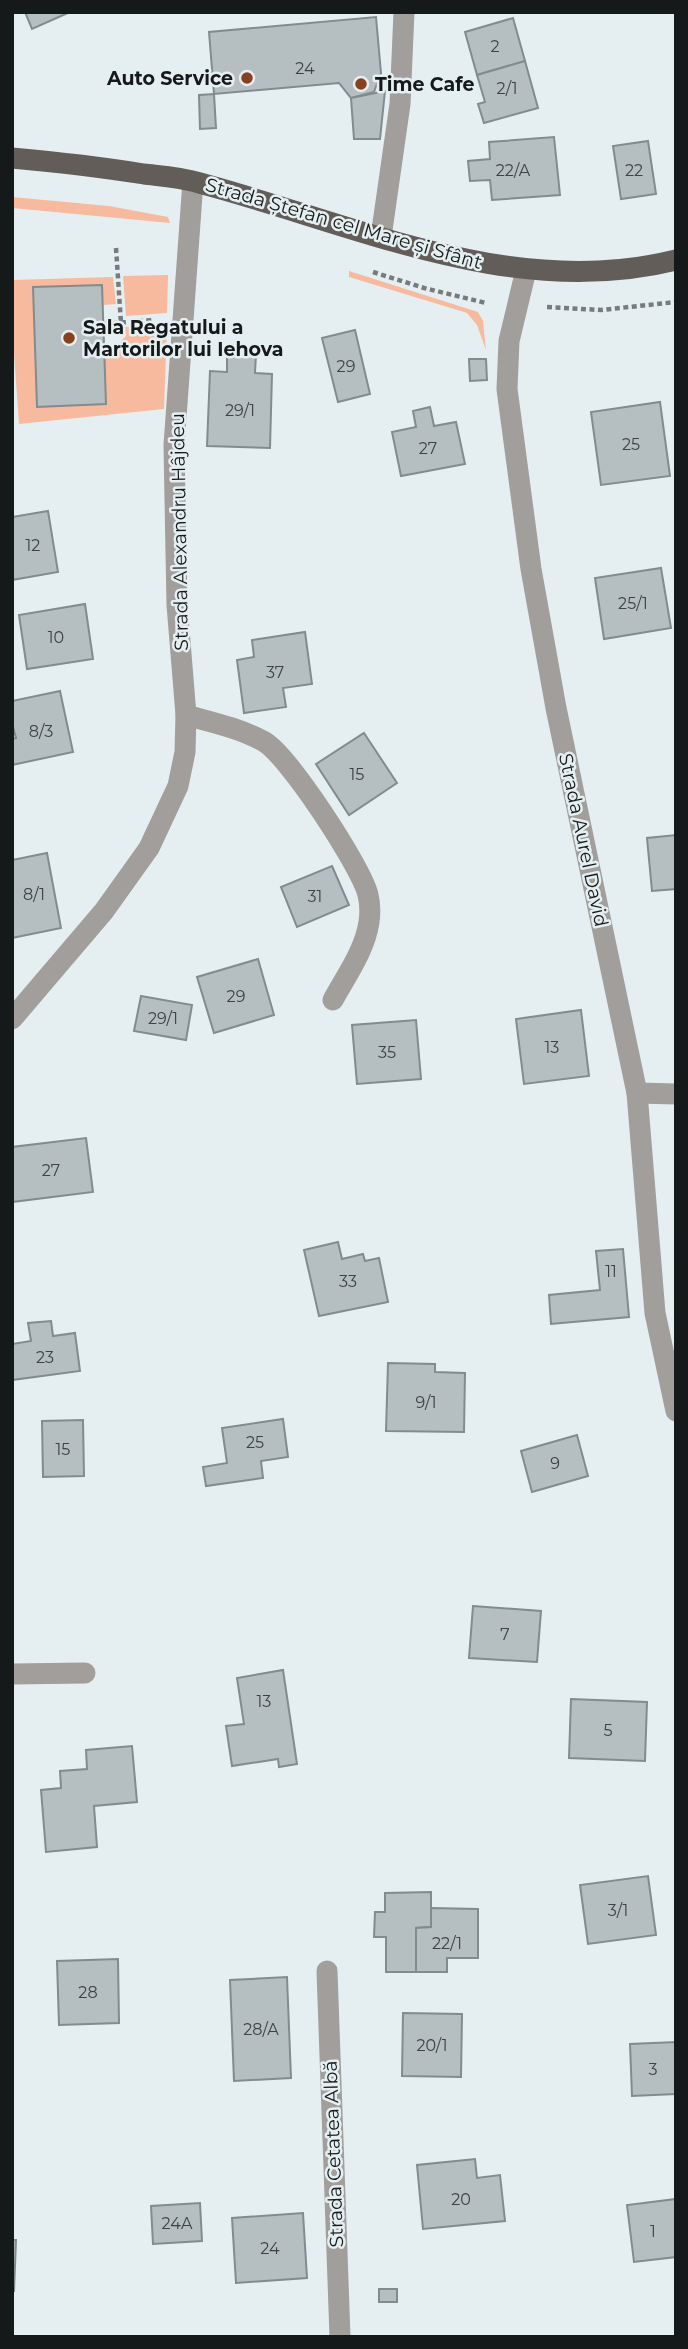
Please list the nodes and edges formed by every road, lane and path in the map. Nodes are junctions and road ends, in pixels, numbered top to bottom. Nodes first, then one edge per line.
1 (404, 12) edge
2 (12, 158) edge
3 (193, 181) junction
4 (381, 237) junction
5 (116, 248) dead end
6 (676, 260) edge
7 (526, 270) junction
8 (182, 318) junction
9 (121, 323) junction
10 (104, 324) dead end
11 (186, 715) junction
12 (333, 1000) dead end
13 (12, 1019) edge
14 (637, 1093) junction
15 (676, 1094) edge
16 (676, 1411) edge
17 (85, 1673) dead end
18 (12, 1674) edge
19 (327, 1971) dead end
20 (340, 2337) edge

1 - 4 street
2 - 3 main road, Strada Ștefan cel Mare și Sfânt
3 - 4 main road, Strada Ștefan cel Mare și Sfânt
3 - 8 street, Strada Alexandru Hâjdeu
4 - 7 main road, Strada Ștefan cel Mare și Sfânt
5 - 9 path
6 - 7 main road, Strada Ștefan cel Mare și Sfânt
7 - 14 street, Strada Aurel David
8 - 9 path
8 - 11 street, Strada Alexandru Hâjdeu
9 - 10 path
11 - 12 street
11 - 13 street, Strada Alexandru Hâjdeu
14 - 15 street
14 - 16 street, Strada Aurel David
17 - 18 street
19 - 20 street, Strada Cetatea Albă

